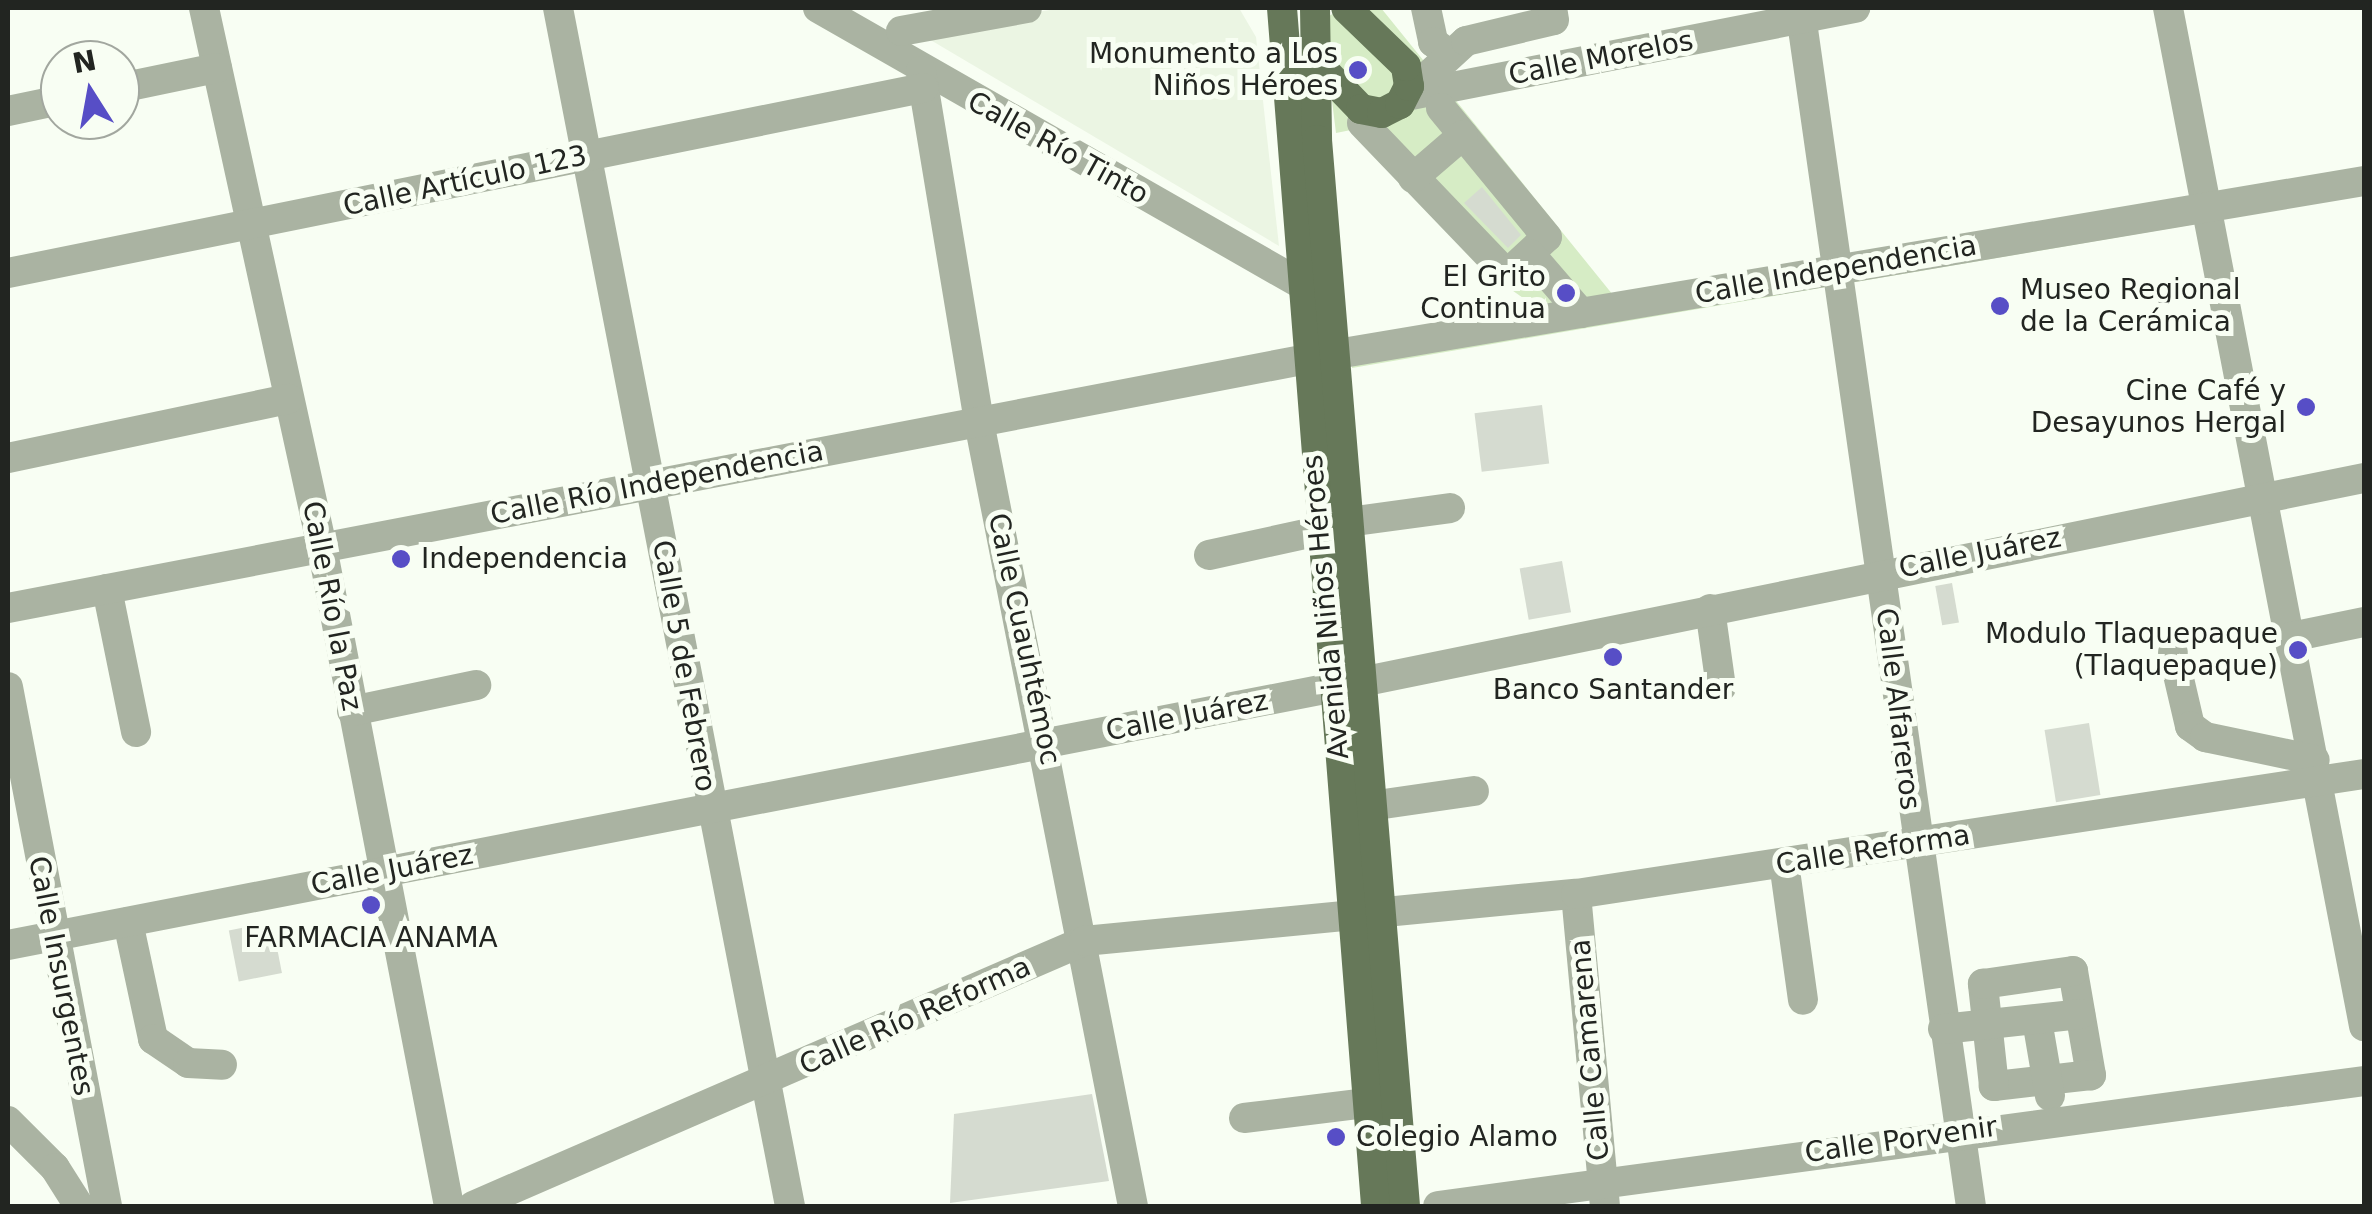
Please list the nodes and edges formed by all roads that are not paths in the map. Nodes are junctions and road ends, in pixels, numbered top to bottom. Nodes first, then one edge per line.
1 (204, 8) edge
2 (558, 8) edge
3 (818, 8) edge
4 (1027, 8) edge
5 (1315, 8) edge
6 (1346, 8) edge
7 (1426, 8) edge
8 (1552, 8) edge
9 (1855, 8) edge
10 (2168, 8) edge
11 (1279, 12) edge
12 (1801, 13) edge
13 (1366, 19) edge
14 (901, 31) dead end
15 (1442, 48) junction
16 (1312, 60) junction
17 (217, 68) junction
18 (922, 79) junction
19 (1406, 81) junction
20 (140, 84) edge
21 (40, 105) edge
22 (1441, 108) dead end
23 (8, 112) edge
24 (1362, 123) dead end
25 (1463, 135) junction
26 (587, 156) junction
27 (1413, 178) junction
28 (2364, 181) edge
29 (2210, 206) junction
30 (252, 224) junction
31 (1530, 254) junction
32 (1835, 270) junction
33 (8, 273) edge
34 (1301, 284) junction
35 (1581, 312) junction
36 (1321, 357) junction
37 (289, 399) junction
38 (980, 422) junction
39 (8, 458) edge
40 (2364, 478) edge
41 (652, 484) junction
42 (2265, 497) junction
43 (1450, 508) dead end
44 (1334, 526) junction
45 (322, 548) junction
46 (1209, 555) dead end
47 (1881, 573) junction
48 (107, 589) junction
49 (8, 608) edge
50 (1710, 609) junction
51 (2364, 622) edge
52 (2291, 637) junction
53 (2173, 652) dead end
54 (476, 685) dead end
55 (1347, 685) junction
56 (8, 686) edge
57 (1721, 686) dead end
58 (352, 710) junction
59 (136, 732) dead end
60 (1046, 744) junction
61 (2317, 771) junction
62 (2364, 774) edge
63 (1474, 791) dead end
64 (1370, 806) junction
65 (709, 808) junction
66 (20, 833) edge
67 (1915, 844) junction
68 (1784, 864) junction
69 (382, 872) junction
70 (1576, 894) junction
71 (1365, 915) junction
72 (128, 922) junction
73 (50, 937) junction
74 (1084, 941) junction
75 (8, 945) edge
76 (1802, 1000) dead end
77 (2080, 1014) junction
78 (2037, 1020) junction
79 (1988, 1025) junction
80 (2364, 1026) edge
81 (1943, 1029) junction
82 (222, 1066) dead end
83 (2047, 1080) junction
84 (2364, 1081) edge
85 (766, 1082) junction
86 (1368, 1104) junction
87 (1244, 1118) dead end
88 (2054, 1120) junction
89 (8, 1121) edge
90 (1960, 1132) junction
91 (1604, 1194) edge
92 (80, 1206) edge
93 (106, 1206) edge
94 (449, 1206) edge
95 (472, 1206) edge
96 (790, 1206) edge
97 (1133, 1206) edge
98 (1376, 1206) edge
99 (1404, 1206) edge
100 (1438, 1206) edge
101 (1971, 1206) edge

1 - 17 street, Calle Río la Paz
2 - 26 street, Calle 5 de Febrero
3 - 18 street, Calle Río Tinto
4 - 14 street
5 - 16 main road, Avenida Niños Héroes
6 - 13 main road
7 - 15 street
8 - 15 street
9 - 12 street, Calle Morelos
10 - 29 street
11 - 16 main road
11 - 34 main road, Avenida Niños Héroes
12 - 19 street, Calle Morelos
12 - 32 street, Calle Alfareros
13 - 19 main road
15 - 19 street
16 - 19 main road
16 - 36 main road, Avenida Niños Héroes
17 - 20 street
17 - 30 street, Calle Río la Paz
18 - 26 street, Calle Artículo 123
18 - 34 street, Calle Río Tinto
18 - 38 street, Calle Cuauhtémoc
21 - 23 street
22 - 25 street
24 - 27 street
25 - 27 street
25 - 31 street
26 - 30 street, Calle Artículo 123
26 - 41 street, Calle 5 de Febrero
27 - 31 street
28 - 29 street, Calle Independencia
29 - 32 street, Calle Independencia
29 - 42 street
30 - 33 street, Calle Artículo 123
30 - 37 street, Calle Río la Paz
31 - 35 street
32 - 35 street, Calle Independencia
32 - 47 street, Calle Alfareros
34 - 36 main road, Avenida Niños Héroes
35 - 36 street, Calle Independencia
36 - 38 street, Calle Río Independencia
36 - 44 main road, Avenida Niños Héroes
37 - 39 street
37 - 45 street, Calle Río la Paz
38 - 41 street, Calle Río Independencia
38 - 60 street, Calle Cuauhtémoc
40 - 42 street, Calle Juárez
41 - 45 street, Calle Río Independencia
41 - 65 street, Calle 5 de Febrero
42 - 47 street, Calle Juárez
42 - 52 street
43 - 44 street
44 - 46 street
44 - 55 main road, Avenida Niños Héroes
45 - 48 street, Calle Río Independencia
45 - 58 street, Calle Río la Paz
47 - 50 street, Calle Juárez
47 - 67 street, Calle Alfareros
48 - 49 street, Calle Río Independencia
48 - 59 street
50 - 55 street, Calle Juárez
50 - 57 street
51 - 52 street
52 - 61 street
53 - 61 street
54 - 58 street
55 - 60 street, Calle Juárez
55 - 64 main road, Avenida Niños Héroes
55 - 71 main road, Avenida Niños Héroes
56 - 66 street, Calle Insurgentes
58 - 69 street, Calle Río la Paz
60 - 65 street, Calle Juárez
60 - 74 street, Calle Cuauhtémoc
61 - 62 street, Calle Reforma
61 - 67 street, Calle Reforma
61 - 80 street
63 - 64 street
64 - 71 main road, Avenida Niños Héroes
65 - 69 street, Calle Juárez
65 - 85 street, Calle 5 de Febrero
66 - 73 street, Calle Insurgentes
67 - 68 street, Calle Reforma
67 - 81 street, Calle Alfareros
68 - 70 street, Calle Reforma
68 - 76 street
69 - 72 street, Calle Juárez
69 - 94 street, Calle Río la Paz
70 - 71 street, Calle Reforma
70 - 91 street, Calle Camarena
71 - 74 street, Calle Río Reforma
71 - 86 main road, Avenida Niños Héroes
71 - 99 main road, Avenida Niños Héroes
72 - 73 street, Calle Juárez
72 - 82 street
73 - 75 street, Calle Juárez
73 - 93 street, Calle Insurgentes
74 - 85 street, Calle Río Reforma
74 - 97 street, Calle Cuauhtémoc
77 - 78 street
77 - 79 street
77 - 83 street
78 - 79 street
78 - 83 street
79 - 81 street
79 - 83 street
81 - 90 street, Calle Alfareros
83 - 88 street
84 - 88 street, Calle Porvenir
85 - 95 street, Calle Río Reforma
85 - 96 street, Calle 5 de Febrero
86 - 87 street
86 - 98 main road, Avenida Niños Héroes
88 - 90 street, Calle Porvenir
89 - 92 street
90 - 91 street, Calle Porvenir
90 - 101 street, Calle Alfareros
91 - 100 street, Calle Porvenir

